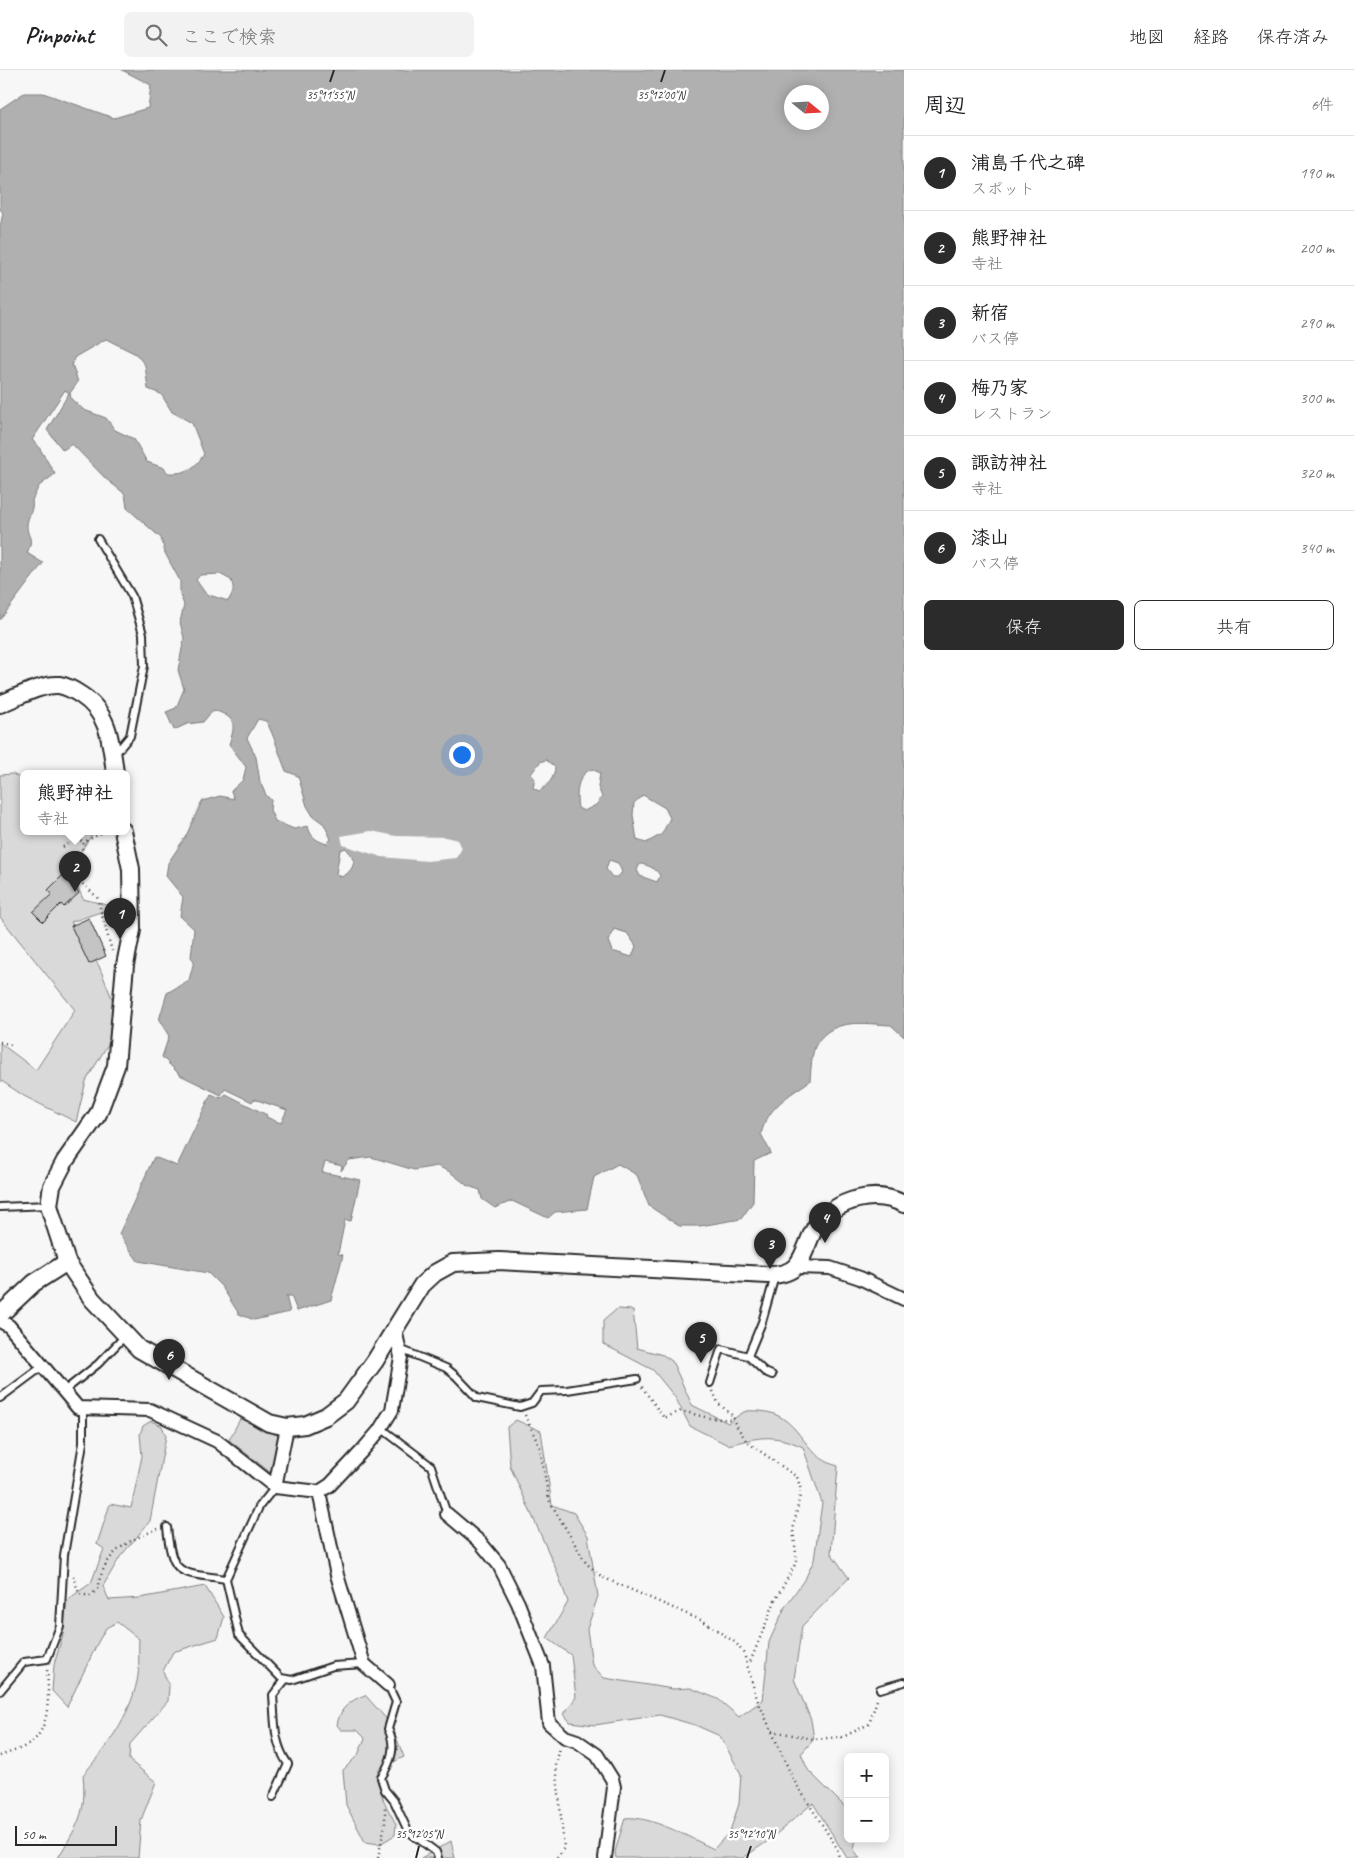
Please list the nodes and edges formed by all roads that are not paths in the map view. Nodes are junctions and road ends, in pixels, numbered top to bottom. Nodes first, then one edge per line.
1 (98, 539) dead end
2 (0, 704) edge
3 (112, 756) junction
4 (114, 770) edge
5 (124, 835) edge
6 (904, 1204) edge
7 (49, 1205) junction
8 (0, 1207) edge
9 (67, 1262) junction
10 (796, 1267) junction
11 (776, 1275) junction
12 (904, 1298) edge
13 (0, 1315) edge
14 (0, 1321) edge
15 (395, 1329) junction
16 (126, 1336) junction
17 (400, 1349) junction
18 (748, 1356) junction
19 (44, 1366) junction
20 (772, 1375) dead end
21 (637, 1379) road end
22 (710, 1383) road end
23 (64, 1391) junction
24 (0, 1398) edge
25 (83, 1409) junction
26 (287, 1427) junction
27 (381, 1428) junction
28 (276, 1487) junction
29 (319, 1492) junction
30 (448, 1514) joint
31 (167, 1527) road end
32 (226, 1579) junction
33 (364, 1664) junction
34 (286, 1679) junction
35 (904, 1682) edge
36 (388, 1685) joint
37 (880, 1689) road end
38 (0, 1691) edge
39 (273, 1796) dead end
40 (438, 1858) edge
41 (605, 1858) edge

1 - 3 lane
2 - 3 street
3 - 4 street
5 - 7 street
6 - 10 street
7 - 8 lane
7 - 9 street
9 - 13 street
9 - 16 street
10 - 11 street
10 - 12 street
11 - 15 street
11 - 18 lane
14 - 19 street
15 - 17 street
15 - 26 street
16 - 23 lane
16 - 26 street
17 - 21 lane
17 - 27 street
18 - 20 lane
18 - 22 lane
19 - 23 street
19 - 24 lane
23 - 25 street
25 - 28 street
25 - 38 lane
26 - 28 street
27 - 29 street
27 - 30 lane
28 - 29 street
28 - 32 lane
29 - 33 street
30 - 41 street
31 - 32 lane
32 - 34 lane
33 - 34 lane
33 - 36 street
34 - 39 lane
35 - 37 lane
36 - 40 lane

